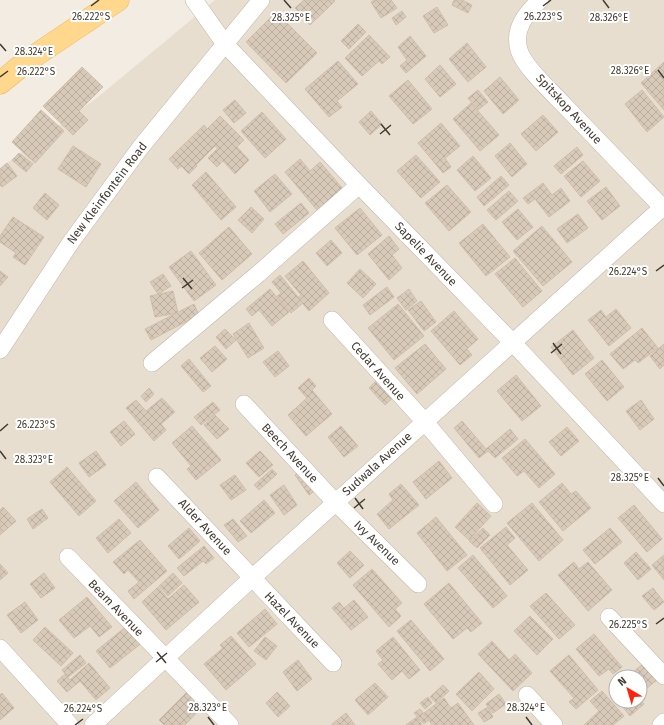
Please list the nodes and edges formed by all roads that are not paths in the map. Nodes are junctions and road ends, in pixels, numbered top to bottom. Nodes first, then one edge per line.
1 (118, 0) edge
2 (194, 0) edge
3 (261, 0) edge
4 (540, 0) edge
5 (224, 44) junction
6 (0, 83) edge
7 (359, 185) junction
8 (664, 208) edge
9 (332, 320) dead end
10 (513, 342) junction
11 (0, 350) edge
12 (152, 363) dead end
13 (244, 404) dead end
14 (425, 422) junction
15 (157, 477) dead end
16 (335, 502) junction
17 (494, 504) dead end
18 (664, 504) edge
19 (68, 557) dead end
20 (252, 578) junction
21 (418, 584) dead end
22 (608, 617) dead end
23 (0, 648) edge
24 (165, 658) junction
25 (333, 663) dead end
26 (664, 676) edge
27 (527, 695) dead end
28 (664, 722) edge
29 (70, 725) edge
30 (94, 725) edge
31 (230, 725) edge
32 (554, 725) edge
33 (661, 725) edge

1 - 6 main road
2 - 5 street, Sapelie Avenue
3 - 5 street, New Kleinfontein Road
4 - 8 street, Spitskop Avenue
5 - 7 street, Sapelie Avenue
5 - 11 street, New Kleinfontein Road
7 - 10 street, Sapelie Avenue
7 - 12 street
8 - 10 street, Sudwala Avenue
9 - 14 street, Cedar Avenue
10 - 14 street, Sudwala Avenue
10 - 18 street, Sapelie Avenue
13 - 16 street, Beech Avenue
14 - 16 street, Sudwala Avenue
14 - 17 street, Cedar Avenue
15 - 20 street, Alder Avenue
16 - 20 street, Sudwala Avenue
16 - 21 street, Ivy Avenue
19 - 24 street, Beam Avenue
20 - 24 street, Sudwala Avenue
20 - 25 street, Hazel Avenue
22 - 26 street
23 - 29 street
24 - 30 street, Sudwala Avenue
24 - 31 street, Beam Avenue
27 - 32 street
28 - 33 street

